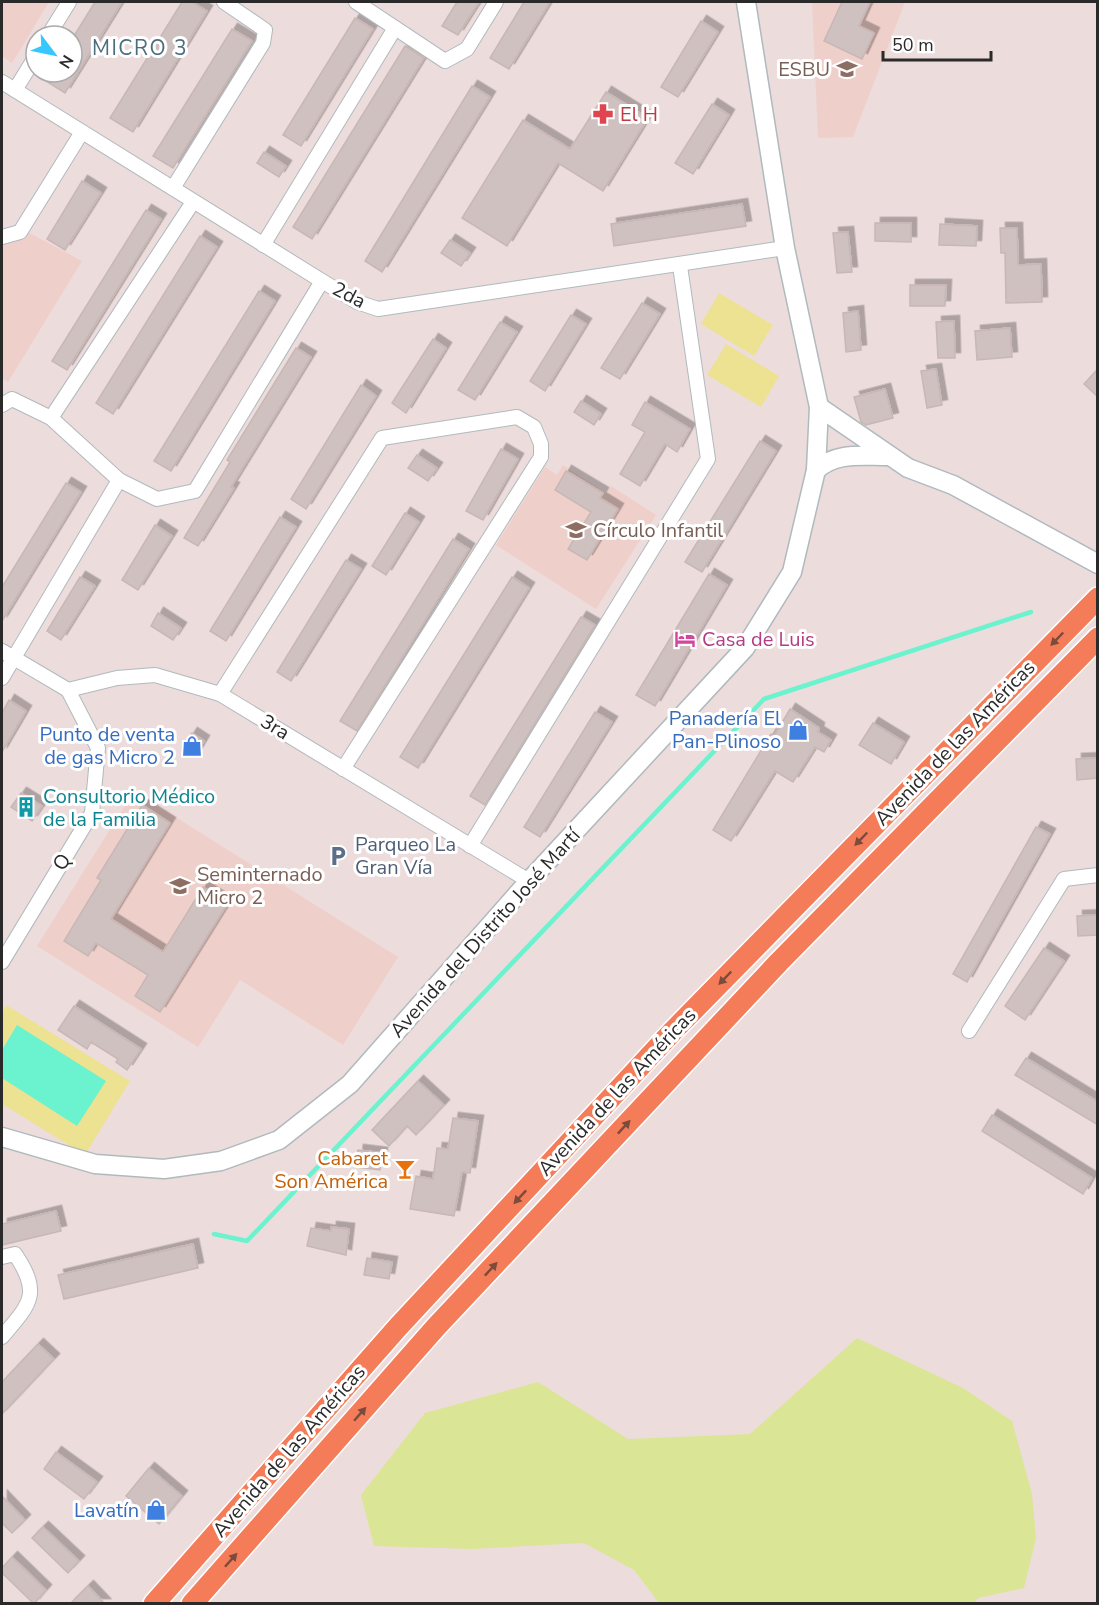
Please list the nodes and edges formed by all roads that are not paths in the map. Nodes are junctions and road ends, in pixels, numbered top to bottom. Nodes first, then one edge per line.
1 (69, 2) edge
2 (224, 2) edge
3 (356, 2) edge
4 (496, 2) edge
5 (746, 2) edge
6 (55, 24) edge
7 (395, 28) junction
8 (24, 75) edge
9 (2, 82) edge
10 (15, 90) junction
11 (82, 132) junction
12 (173, 188) junction
13 (193, 202) junction
14 (2, 237) edge
15 (263, 245) junction
16 (785, 248) junction
17 (680, 266) junction
18 (322, 281) junction
19 (2, 405) edge
20 (819, 406) junction
21 (51, 418) junction
22 (887, 456) junction
23 (816, 471) junction
24 (119, 480) junction
25 (1098, 564) edge
26 (1098, 598) edge
27 (1098, 638) edge
28 (8, 655) edge
29 (2, 678) edge
30 (68, 690) junction
31 (220, 694) junction
32 (343, 769) junction
33 (470, 846) junction
34 (1098, 875) edge
35 (529, 881) junction
36 (2, 962) edge
37 (969, 1031) dead end
38 (2, 1137) edge
39 (2, 1257) edge
40 (2, 1337) edge
41 (154, 1604) edge
42 (192, 1604) edge

1 - 6 street
2 - 12 street
3 - 7 street
4 - 7 street
5 - 16 main road, Avenida del Distrito José Martí
7 - 15 street
8 - 10 street
9 - 10 street, 2da
10 - 11 street, 2da
11 - 12 street, 2da
11 - 14 street
12 - 13 street, 2da
13 - 15 street, 2da
13 - 21 street
15 - 18 street, 2da
16 - 17 street, 2da
16 - 20 main road, Avenida del Distrito José Martí
17 - 18 street, 2da
17 - 33 street
18 - 24 street
19 - 21 street
20 - 22 main road
20 - 23 main road, Avenida del Distrito José Martí
21 - 24 street
22 - 23 main road
22 - 25 main road
23 - 35 main road, Avenida del Distrito José Martí
24 - 28 street
26 -> 41 main road, Avenida de las Américas
42 -> 27 main road, Avenida de las Américas
28 - 29 street
28 - 30 street
30 - 31 street, 3ra
30 - 36 street, Q
31 - 32 street, 3ra
31 - 32 street
32 - 33 street, 3ra
33 - 35 street, 3ra
34 - 37 street
35 - 38 main road, Avenida del Distrito José Martí
39 - 40 street

